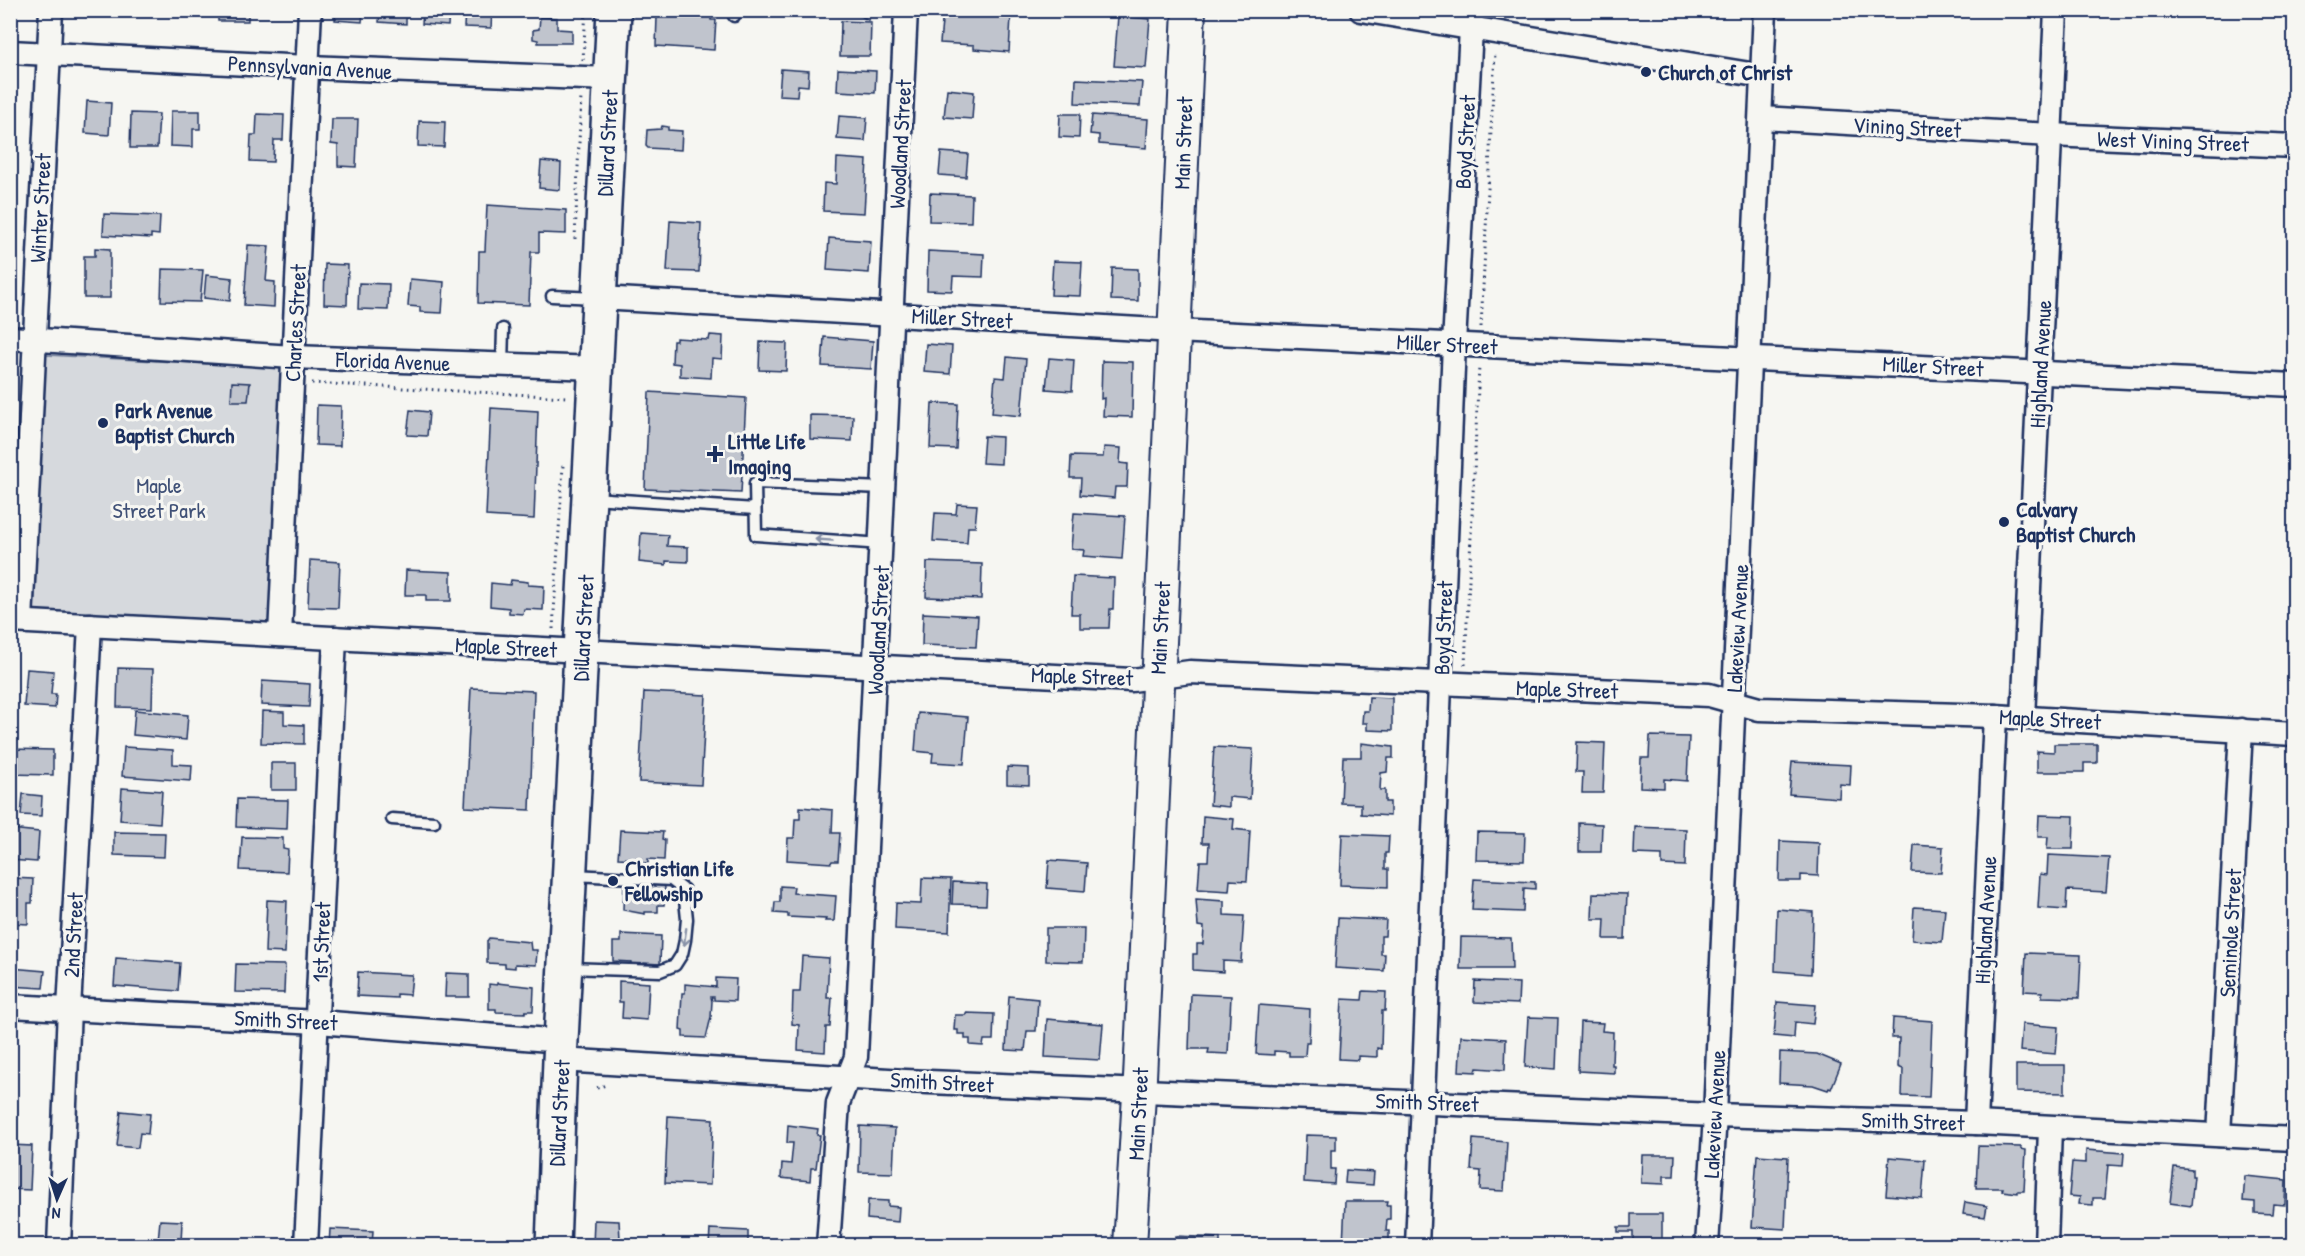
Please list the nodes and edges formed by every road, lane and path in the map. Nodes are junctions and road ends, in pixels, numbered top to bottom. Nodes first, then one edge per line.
1 (51, 10) edge
2 (310, 10) edge
3 (586, 10) edge
4 (614, 10) edge
5 (906, 10) edge
6 (1189, 10) edge
7 (1361, 10) edge
8 (1765, 10) edge
9 (2056, 10) edge
10 (1472, 19) edge
11 (1496, 32) junction
12 (10, 52) edge
13 (48, 54) junction
14 (308, 67) junction
15 (1762, 76) junction
16 (596, 78) junction
17 (1762, 118) junction
18 (2051, 135) junction
19 (2295, 146) edge
20 (574, 245) dead end
21 (552, 296) dead end
22 (600, 298) junction
23 (892, 314) junction
24 (503, 329) dead end
25 (1175, 331) junction
26 (10, 338) edge
27 (34, 339) junction
28 (1454, 344) junction
29 (1480, 345) junction
30 (293, 357) junction
31 (1750, 357) junction
32 (502, 365) junction
33 (582, 368) junction
34 (2039, 371) junction
35 (307, 383) dead end
36 (2295, 385) edge
37 (567, 397) junction
38 (567, 408) dead end
39 (563, 465) dead end
40 (884, 488) junction
41 (590, 498) junction
42 (755, 509) junction
43 (882, 544) junction
44 (16, 621) edge
45 (90, 625) junction
46 (553, 629) dead end
47 (280, 635) junction
48 (334, 638) junction
49 (582, 651) junction
50 (876, 666) junction
51 (1158, 676) junction
52 (1451, 684) junction
53 (1734, 702) junction
54 (1995, 716) junction
55 (2023, 718) junction
56 (2241, 730) junction
57 (2295, 734) edge
58 (392, 819) dead end
59 (434, 822) dead end
60 (571, 875) junction
61 (566, 968) junction
62 (10, 1006) edge
63 (69, 1009) junction
64 (318, 1022) junction
65 (561, 1051) junction
66 (847, 1078) junction
67 (1140, 1091) junction
68 (1424, 1101) junction
69 (1715, 1115) junction
70 (1976, 1123) junction
71 (2050, 1128) junction
72 (2219, 1135) junction
73 (2295, 1139) edge
74 (58, 1245) edge
75 (306, 1245) edge
76 (553, 1245) edge
77 (828, 1245) edge
78 (1131, 1245) edge
79 (1417, 1245) edge
80 (1707, 1245) edge
81 (2046, 1245) edge

1 - 13 street, Winter Street
2 - 14 street, Charles Street
3 - 16 path
4 - 16 main road, Dillard Street
5 - 23 street, Woodland Street
6 - 25 main road, Main Street
7 - 10 street
8 - 15 street, Lakeview Avenue
9 - 18 street, Highland Avenue
10 - 11 street
10 - 28 street, Boyd Street
11 - 15 street
11 - 29 path
12 - 13 street, Pennsylvania Avenue
13 - 14 street, Pennsylvania Avenue
13 - 27 street, Winter Street
14 - 16 street, Pennsylvania Avenue
14 - 30 street, Charles Street
15 - 17 street, Lakeview Avenue
16 - 20 path
16 - 22 main road, Dillard Street
17 - 18 street, Vining Street
17 - 31 street, Lakeview Avenue
18 - 19 street, West Vining Street
18 - 34 street, Highland Avenue
21 - 22 lane
22 - 23 street, Miller Street
22 - 33 main road, Dillard Street
23 - 25 street, Miller Street
23 - 40 street, Woodland Street
24 - 32 lane
25 - 28 street, Miller Street
25 - 51 main road, Main Street
26 - 27 street, Florida Avenue
27 - 30 street, Florida Avenue
27 - 44 street, Winter Street
28 - 29 street, Miller Street
28 - 52 street, Boyd Street
29 - 31 street, Miller Street
29 - 52 path
30 - 32 street, Florida Avenue
30 - 47 street, Charles Street
31 - 34 street, Miller Street
31 - 53 street, Lakeview Avenue
32 - 33 street, Florida Avenue
33 - 37 path
33 - 41 main road, Dillard Street
34 - 36 street, Miller Street
34 - 55 street, Highland Avenue
35 - 37 path
37 - 38 path
39 - 46 path
40 - 42 lane
40 - 43 street, Woodland Street
41 - 42 lane
41 - 49 main road, Dillard Street
43 -> 42 lane
43 - 50 street, Woodland Street
44 - 45 street, Maple Street
45 - 47 street, Maple Street
45 - 63 street, 2nd Street
47 - 48 street, Maple Street
48 - 49 street, Maple Street
48 - 64 street, 1st Street
49 - 50 street, Maple Street
49 - 60 main road, Dillard Street
50 - 51 street, Maple Street
50 - 66 street, Woodland Street
51 - 52 street, Maple Street
51 - 67 main road, Main Street
52 - 53 street, Maple Street
52 - 68 street, Boyd Street
53 - 54 street, Maple Street
53 - 69 street, Lakeview Avenue
54 - 55 street, Maple Street
54 - 70 street, Highland Avenue
55 - 56 street, Maple Street
56 - 57 street, Maple Street
56 - 72 street, Seminole Street
58 - 59 lane
60 - 61 main road, Dillard Street
60 -> 61 lane
61 - 65 main road, Dillard Street
62 - 63 street, Smith Street
63 - 64 street, Smith Street
63 - 74 street, 2nd Street
64 - 65 street, Smith Street
64 - 75 street, 1st Street
65 - 66 street, Smith Street
65 - 76 main road, Dillard Street
66 - 67 street, Smith Street
66 - 77 street, Woodland Street
67 - 68 street, Smith Street
67 - 78 main road, Main Street
68 - 69 street, Smith Street
68 - 79 street, Boyd Street
69 - 70 street, Smith Street
69 - 80 street, Lakeview Avenue
70 - 71 street, Smith Street
71 - 72 street, Smith Street
71 - 81 street
72 - 73 street, Smith Street

